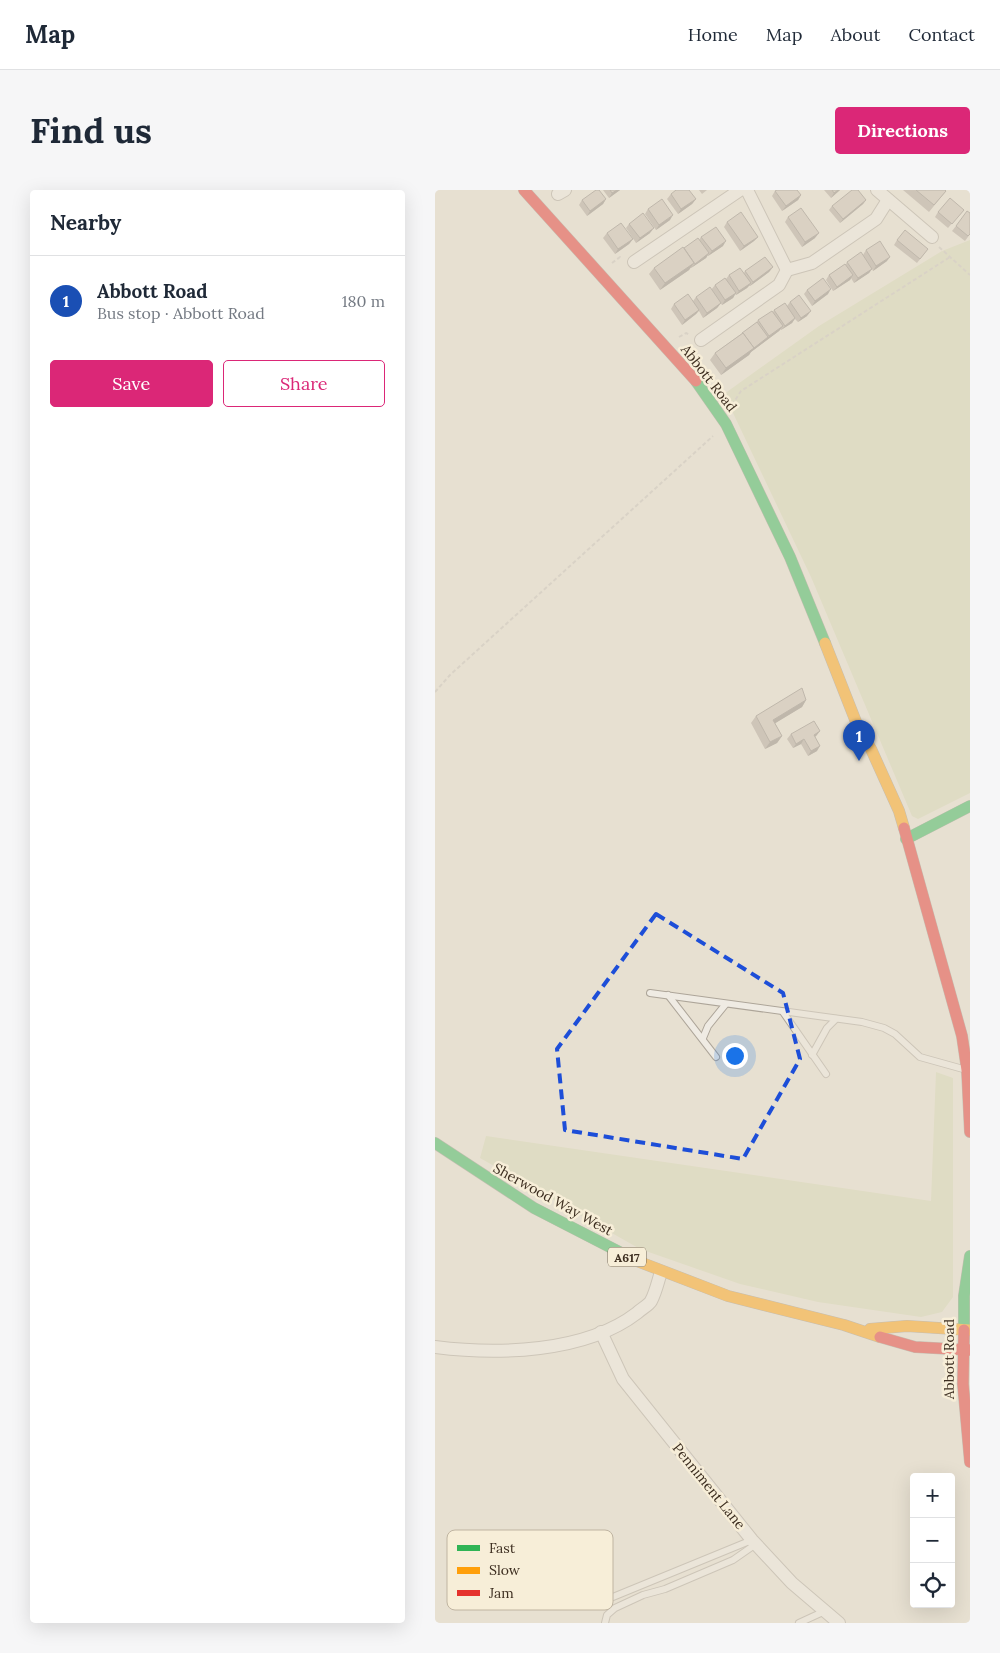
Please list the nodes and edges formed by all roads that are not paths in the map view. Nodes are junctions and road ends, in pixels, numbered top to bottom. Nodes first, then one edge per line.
1 (524, 190) edge
2 (740, 190) edge
3 (747, 190) edge
4 (877, 190) edge
5 (888, 200) junction
6 (932, 237) road end
7 (634, 262) dead end
8 (787, 270) junction
9 (701, 340) dead end
10 (970, 806) edge
11 (906, 839) junction
12 (651, 993) dead end
13 (668, 995) junction
14 (725, 1004) junction
15 (783, 1012) junction
16 (836, 1019) junction
17 (703, 1038) junction
18 (812, 1056) junction
19 (716, 1057) dead end
20 (967, 1070) junction
21 (826, 1074) dead end
22 (970, 1132) edge
23 (435, 1143) edge
24 (970, 1256) edge
25 (661, 1272) junction
26 (863, 1330) junction
27 (967, 1330) edge
28 (601, 1332) junction
29 (435, 1347) edge
30 (967, 1350) edge
31 (970, 1462) edge
32 (754, 1542) junction
33 (613, 1597) edge
34 (825, 1611) junction
35 (605, 1623) edge
36 (799, 1623) edge
37 (839, 1623) edge

1 - 11 main road, Abbott Road
2 - 7 street
3 - 8 street
4 - 5 street
5 - 6 street
5 - 8 street
8 - 9 street
10 - 11 main road
11 - 20 main road, Abbott Road
12 - 13 lane
13 - 14 lane
13 - 17 lane
14 - 15 lane
14 - 17 lane
15 - 16 lane
15 - 18 lane
16 - 18 lane
16 - 20 lane
17 - 19 lane
18 - 21 lane
20 - 22 main road, Abbott Road
23 - 25 main road, Sherwood Way West / A617
24 - 27 main road, Abbott Road
25 - 26 main road, Sherwood Way West / A617
25 - 28 street
26 - 27 main road, Sherwood Way West / A617
26 - 30 main road, Sherwood Way West / A617
27 - 30 main road, Abbott Road
28 - 29 street
28 - 32 street, Penniment Lane
30 - 31 main road, Abbott Road
32 - 33 lane
32 - 34 street, Penniment Lane
32 - 35 lane
34 - 36 lane
34 - 37 street, Penniment Lane

